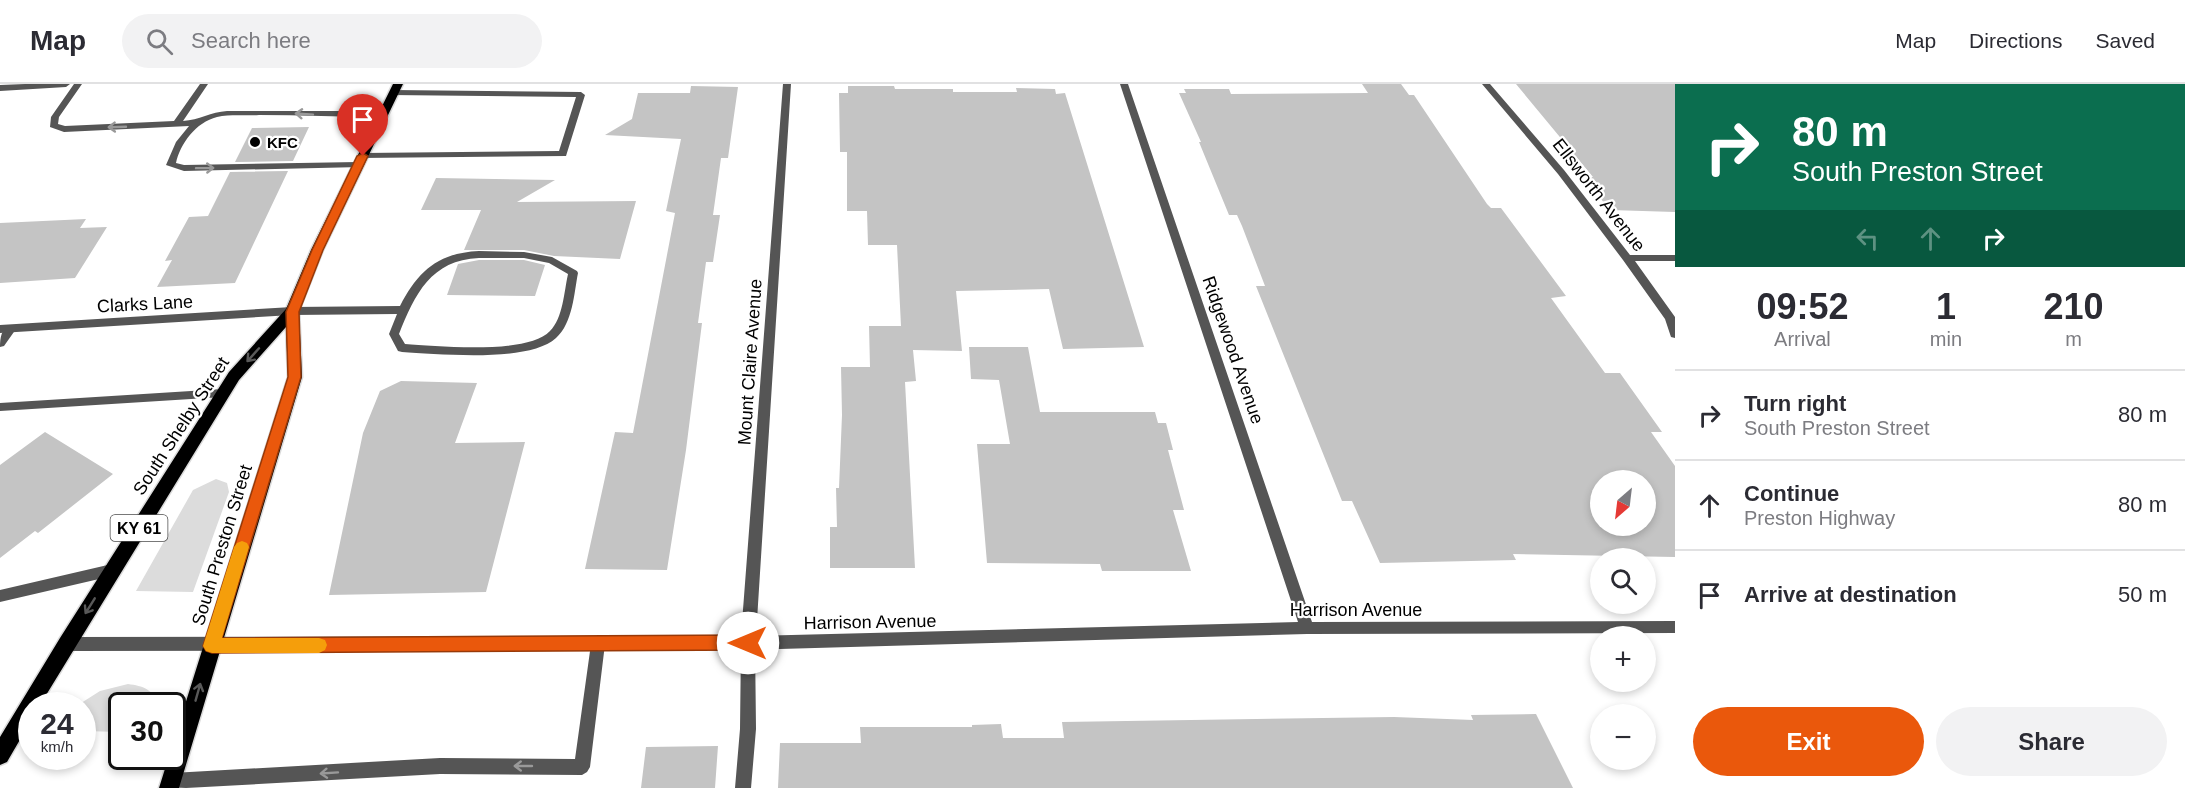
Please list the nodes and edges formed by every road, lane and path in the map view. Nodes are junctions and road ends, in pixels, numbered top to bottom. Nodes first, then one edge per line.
1 (66, 84) edge
2 (78, 84) edge
3 (204, 84) edge
4 (787, 84) edge
5 (1124, 84) edge
6 (1486, 84) edge
7 (6, 87) edge
8 (395, 88) edge
9 (0, 97) edge
10 (384, 114) junction
11 (196, 123) junction
12 (176, 125) junction
13 (360, 161) junction
14 (1627, 258) junction
15 (1675, 258) edge
16 (403, 310) junction
17 (292, 312) junction
18 (6, 329) edge
19 (1675, 334) edge
20 (0, 344) edge
21 (223, 393) junction
22 (0, 406) edge
23 (112, 570) junction
24 (0, 596) edge
25 (1675, 627) edge
26 (1307, 628) junction
27 (748, 643) junction
28 (66, 644) junction
29 (598, 644) junction
30 (212, 646) junction
31 (0, 755) edge
32 (170, 784) edge
33 (743, 788) edge

1 - 7 street
12 -> 2 street
3 - 12 street
4 - 27 street, Mount Claire Avenue
5 - 26 street, Ridgewood Avenue
6 - 14 street, Ellsworth Avenue
7 - 9 street
8 - 10 main road, KY 61
8 - 13 street
10 -> 11 street
10 - 13 main road, KY 61
11 - 12 street
11 -> 13 street
13 - 17 main road, KY 61
14 - 15 street
14 - 19 street, Ellsworth Avenue
16 - 16 street
16 - 17 street, Clarks Lane
17 - 18 street, Clarks Lane
17 -> 21 main road, South Shelby Street / KY 61
17 - 30 main road, South Preston Street / KY 61
18 - 20 street
21 - 22 street
21 - 23 main road, South Shelby Street / KY 61
23 - 24 street
23 -> 28 main road, South Shelby Street / KY 61
25 - 26 street, Harrison Avenue
26 - 27 street, Harrison Avenue
27 - 29 street, Harrison Avenue
27 - 33 street, Mount Claire Avenue
28 - 30 street, Harrison Avenue
28 - 31 main road, South Shelby Street / KY 61
29 - 30 street, Harrison Avenue
29 -> 32 street
32 -> 30 main road, South Preston Street / KY 61

